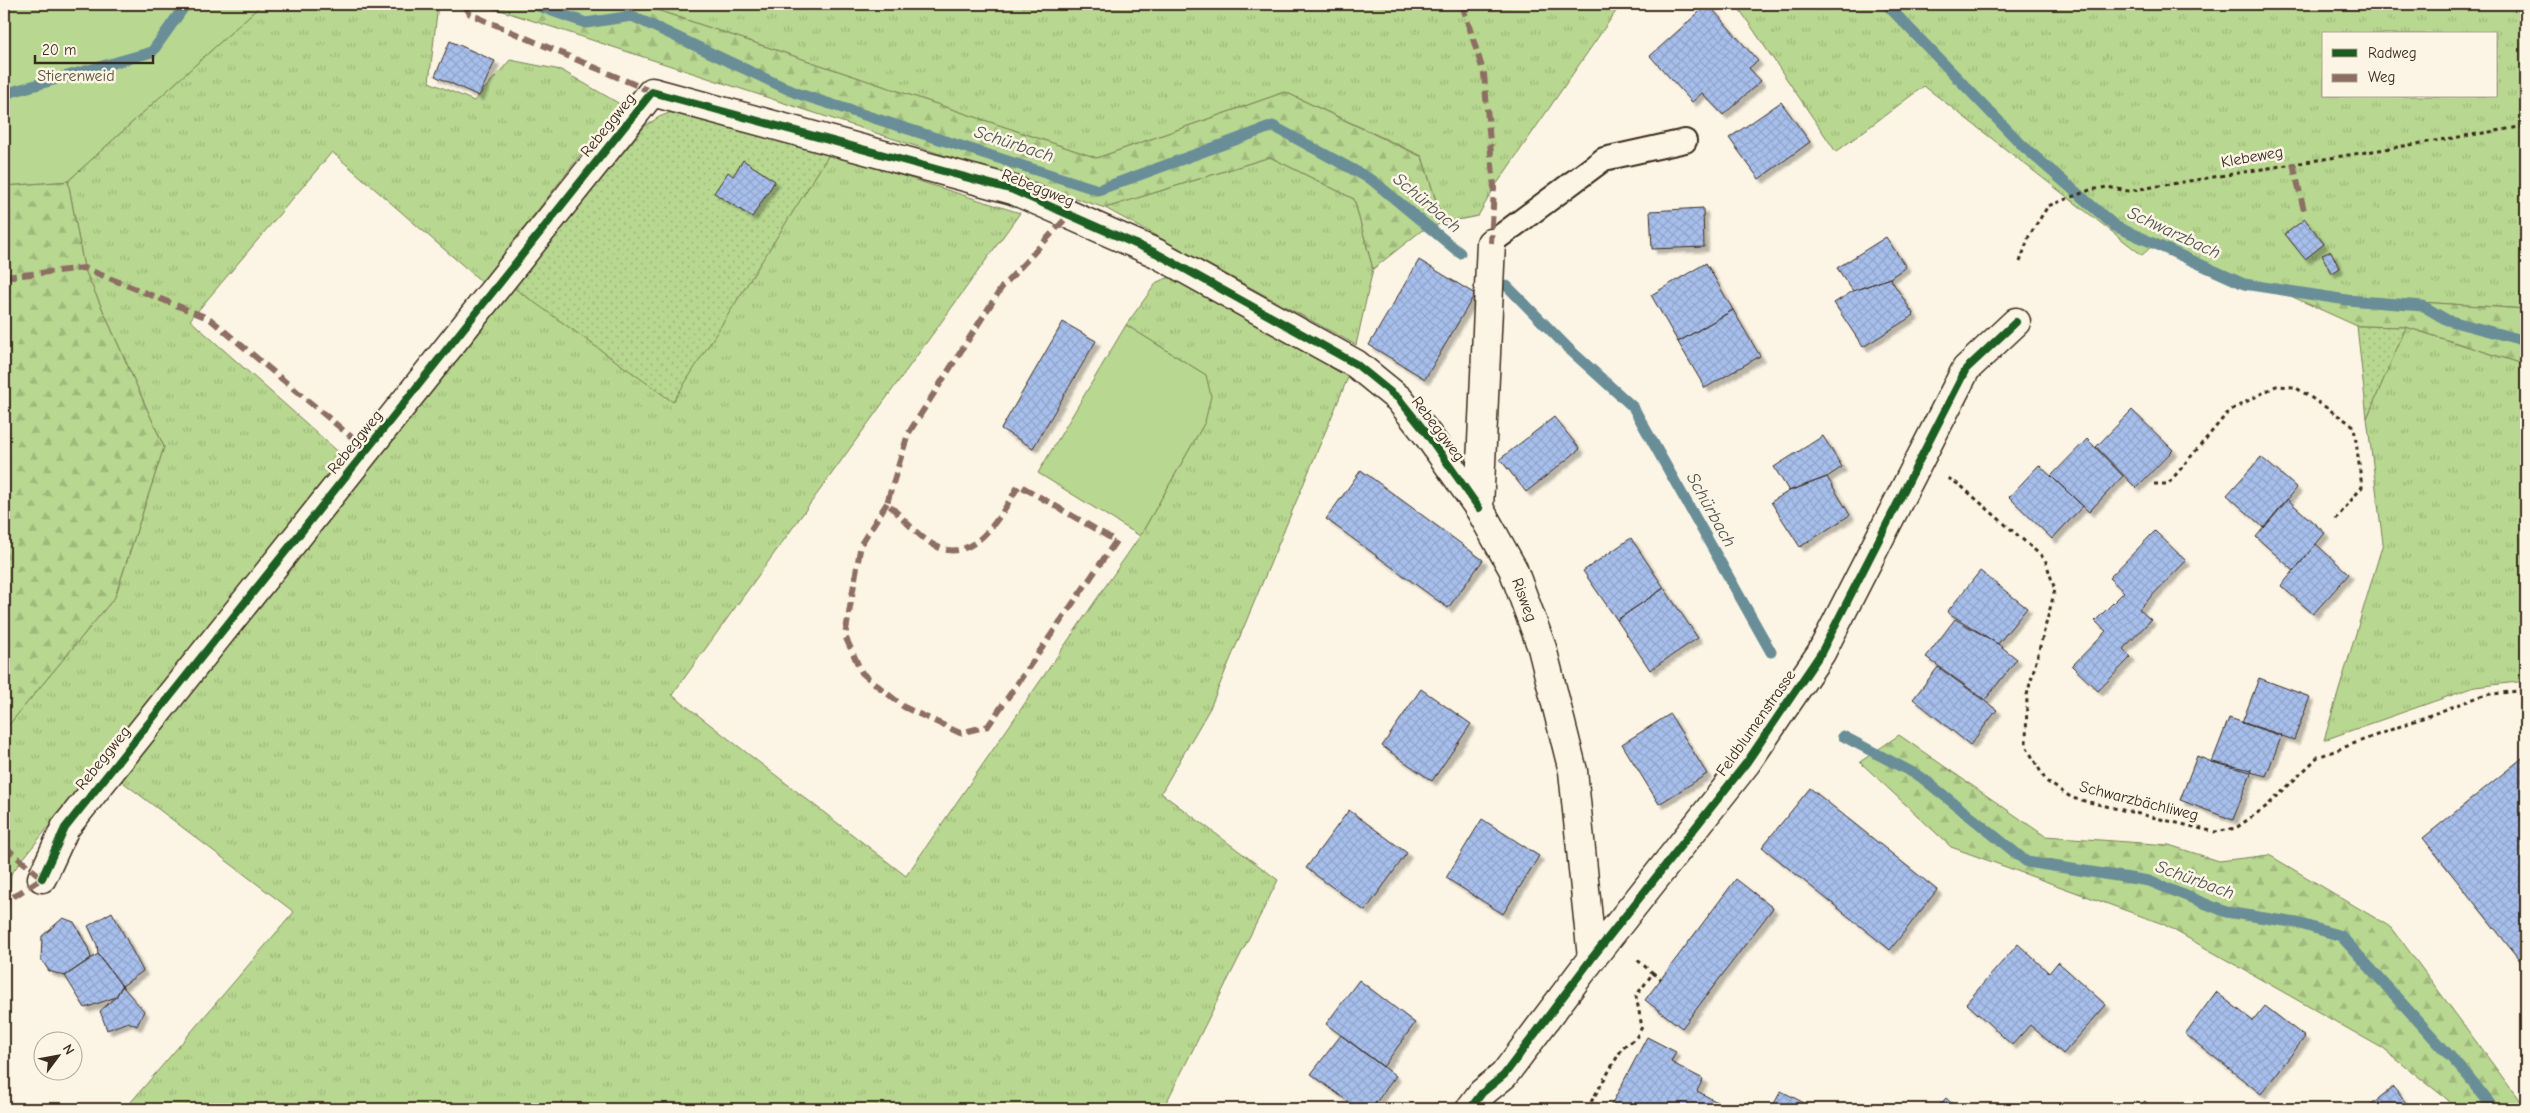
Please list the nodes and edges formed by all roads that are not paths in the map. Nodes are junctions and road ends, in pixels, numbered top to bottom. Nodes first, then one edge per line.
1 (1685, 142) dead end
2 (1490, 243) joint
3 (2016, 322) dead end
4 (1479, 508) junction
5 (42, 878) dead end
6 (1592, 958) junction
7 (1470, 1109) edge

1 - 2 lane
2 - 4 street
3 - 6 street, Feldblumenstrasse
4 - 5 street, Rebeggweg
4 - 6 street, Risweg
6 - 7 street, Feldblumenstrasse

